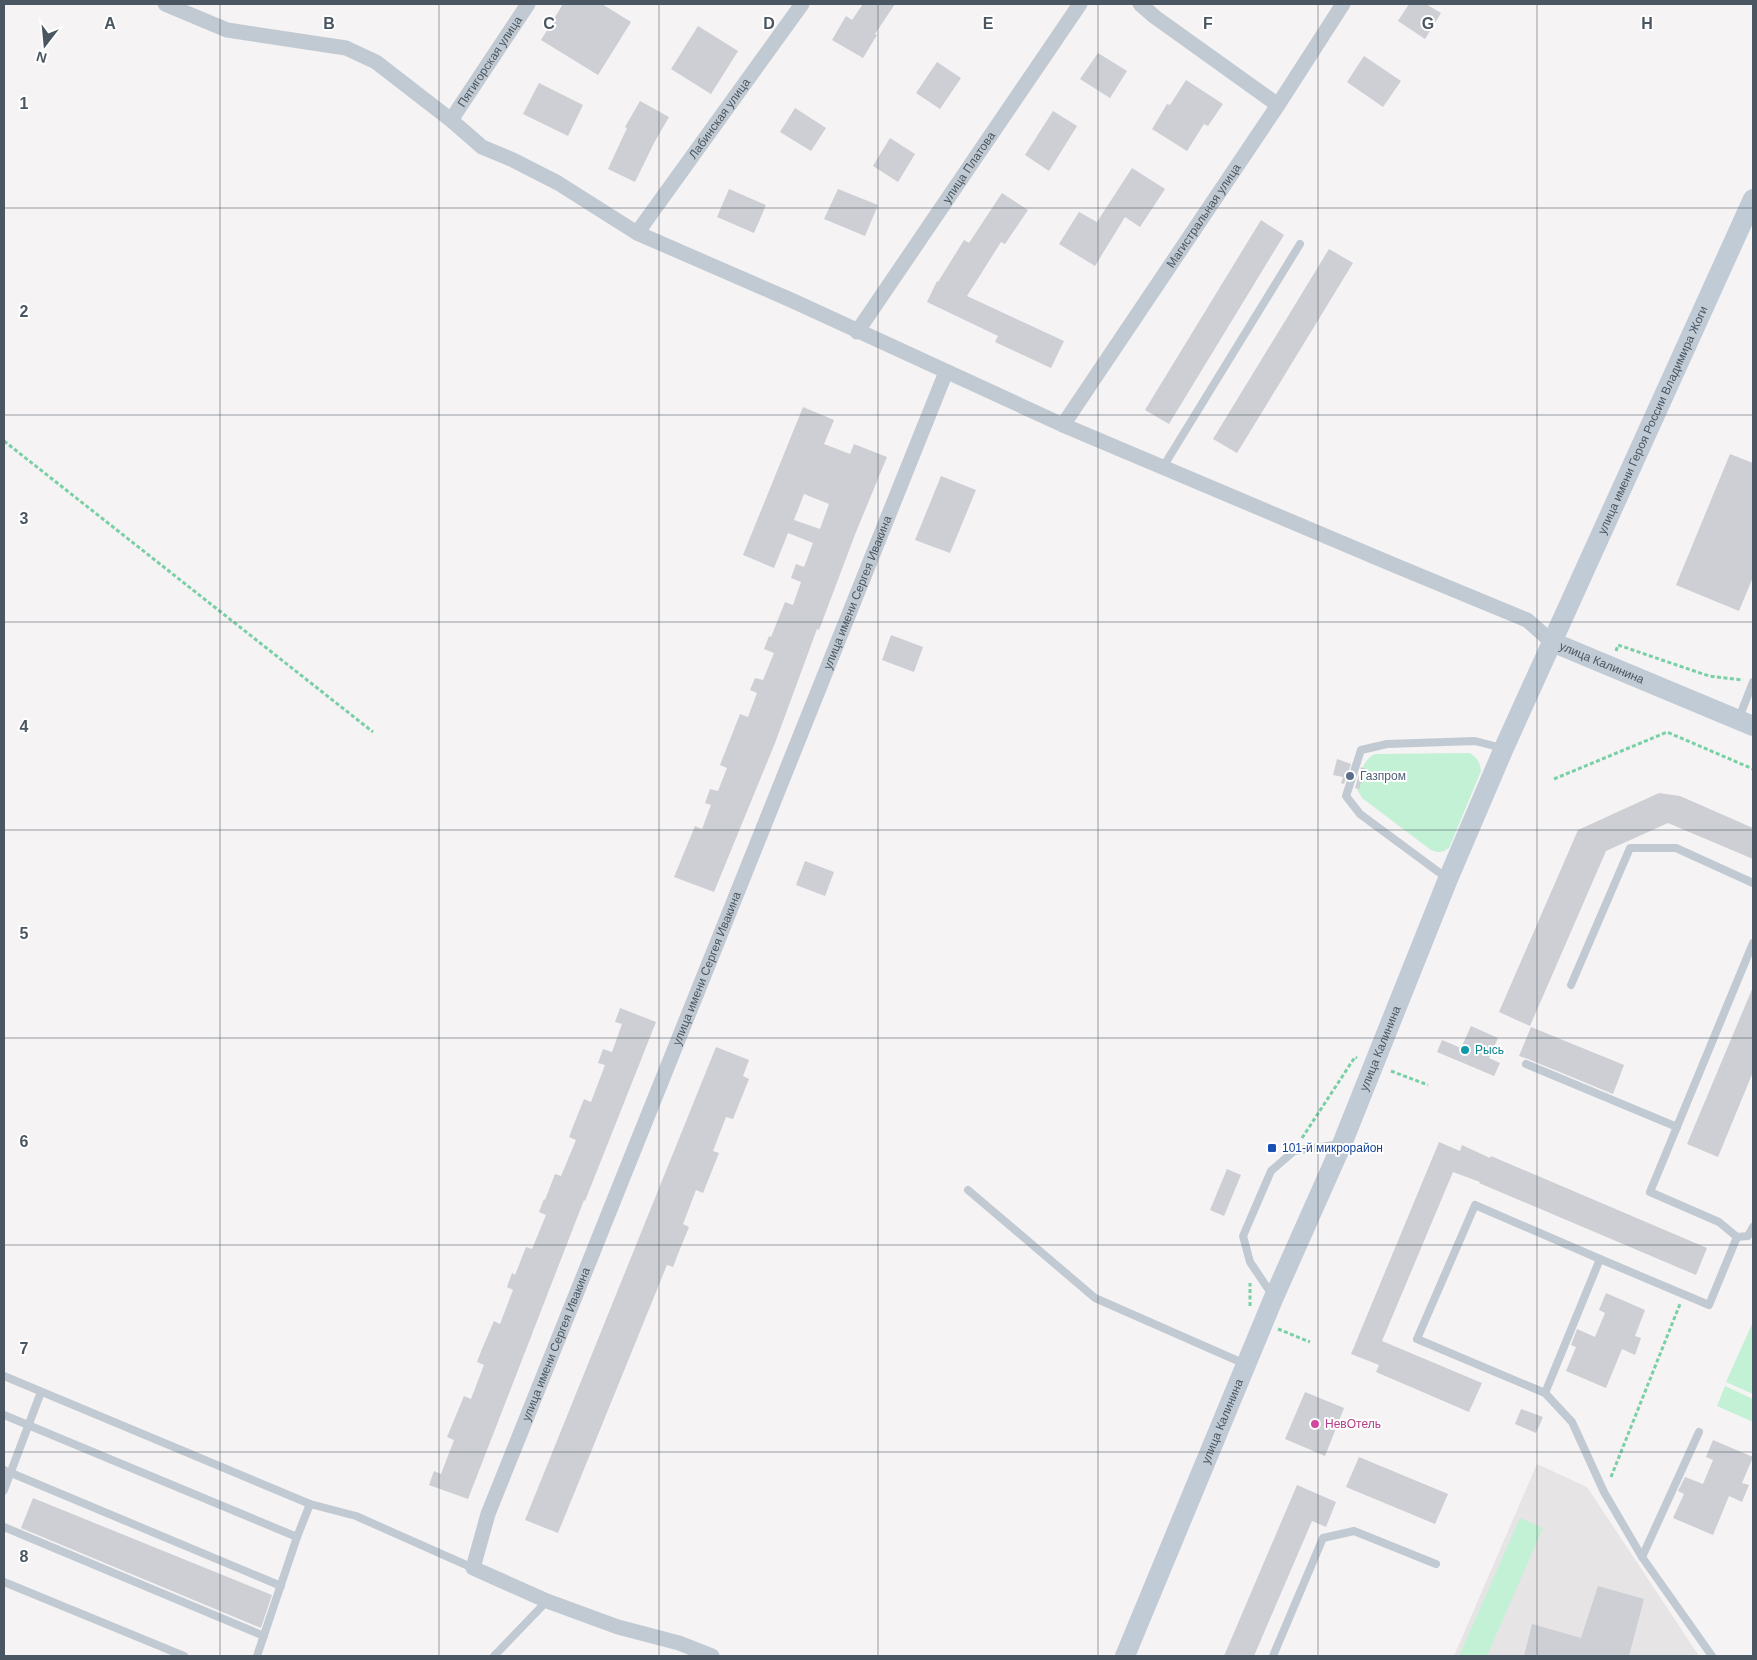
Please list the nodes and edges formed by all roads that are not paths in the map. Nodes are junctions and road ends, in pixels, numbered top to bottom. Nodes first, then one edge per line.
1 (165, 4) edge
2 (528, 4) edge
3 (802, 4) edge
4 (1080, 4) edge
5 (1140, 4) edge
6 (1344, 4) edge
7 (1278, 105) junction
8 (451, 120) junction
9 (1753, 199) edge
10 (637, 233) junction
11 (1300, 244) dead end
12 (857, 332) junction
13 (946, 372) junction
14 (1063, 425) junction
15 (1163, 467) junction
16 (1552, 642) junction
17 (1753, 682) edge
18 (1746, 723) edge
19 (1504, 748) junction
20 (1448, 880) junction
21 (1753, 883) edge
22 (1753, 943) edge
23 (1571, 986) dead end
24 (1526, 1064) dead end
25 (1677, 1127) junction
26 (1342, 1144) junction
27 (968, 1190) dead end
28 (1753, 1227) edge
29 (1737, 1237) junction
30 (1600, 1259) junction
31 (1274, 1298) junction
32 (1246, 1365) junction
33 (4, 1376) edge
34 (41, 1392) junction
35 (1545, 1393) junction
36 (4, 1415) edge
37 (28, 1425) junction
38 (1699, 1432) dead end
39 (7, 1472) edge
40 (4, 1490) edge
41 (310, 1504) junction
42 (4, 1527) edge
43 (297, 1537) junction
44 (1642, 1556) junction
45 (1436, 1564) dead end
46 (473, 1568) junction
47 (4, 1582) edge
48 (281, 1586) junction
49 (547, 1601) junction
50 (264, 1636) junction
51 (184, 1656) edge
52 (258, 1656) edge
53 (494, 1656) edge
54 (712, 1656) edge
55 (1125, 1656) edge
56 (1273, 1656) edge
57 (1712, 1656) edge

1 - 8 street
2 - 8 street, Пятигорская улица
3 - 10 street, Лабинская улица
4 - 12 street, улица Платова
5 - 7 street
6 - 7 street, Магистральная улица
7 - 14 street, Магистральная улица
8 - 10 street
9 - 16 main road, улица имени Героя России Владимира Жоги
10 - 12 street
11 - 15 lane
12 - 13 street
13 - 14 street
13 - 46 street, улица имени Сергея Ивакина
14 - 15 street
15 - 16 street
16 - 18 main road, улица Калинина
16 - 19 main road, улица Калинина
17 - 18 lane
19 - 20 main road, улица Калинина
19 - 20 lane
20 - 26 main road, улица Калинина
21 - 23 lane
22 - 25 lane
24 - 25 lane
25 - 29 lane
26 - 31 main road, улица Калинина
26 - 31 lane
27 - 32 lane
28 - 29 lane
29 - 30 lane
30 - 35 lane
30 - 35 lane
31 - 32 main road, улица Калинина
32 - 55 main road, улица Калинина
33 - 34 lane
34 - 37 lane
34 - 41 lane
35 - 44 lane
36 - 37 lane
37 - 39 lane
37 - 43 lane
38 - 44 lane
39 - 40 lane
39 - 48 lane
41 - 43 lane
41 - 46 lane
42 - 50 lane
43 - 48 lane
44 - 57 lane
45 - 56 lane
46 - 49 street
47 - 51 lane
48 - 50 lane
49 - 53 lane
49 - 54 street
50 - 52 lane

